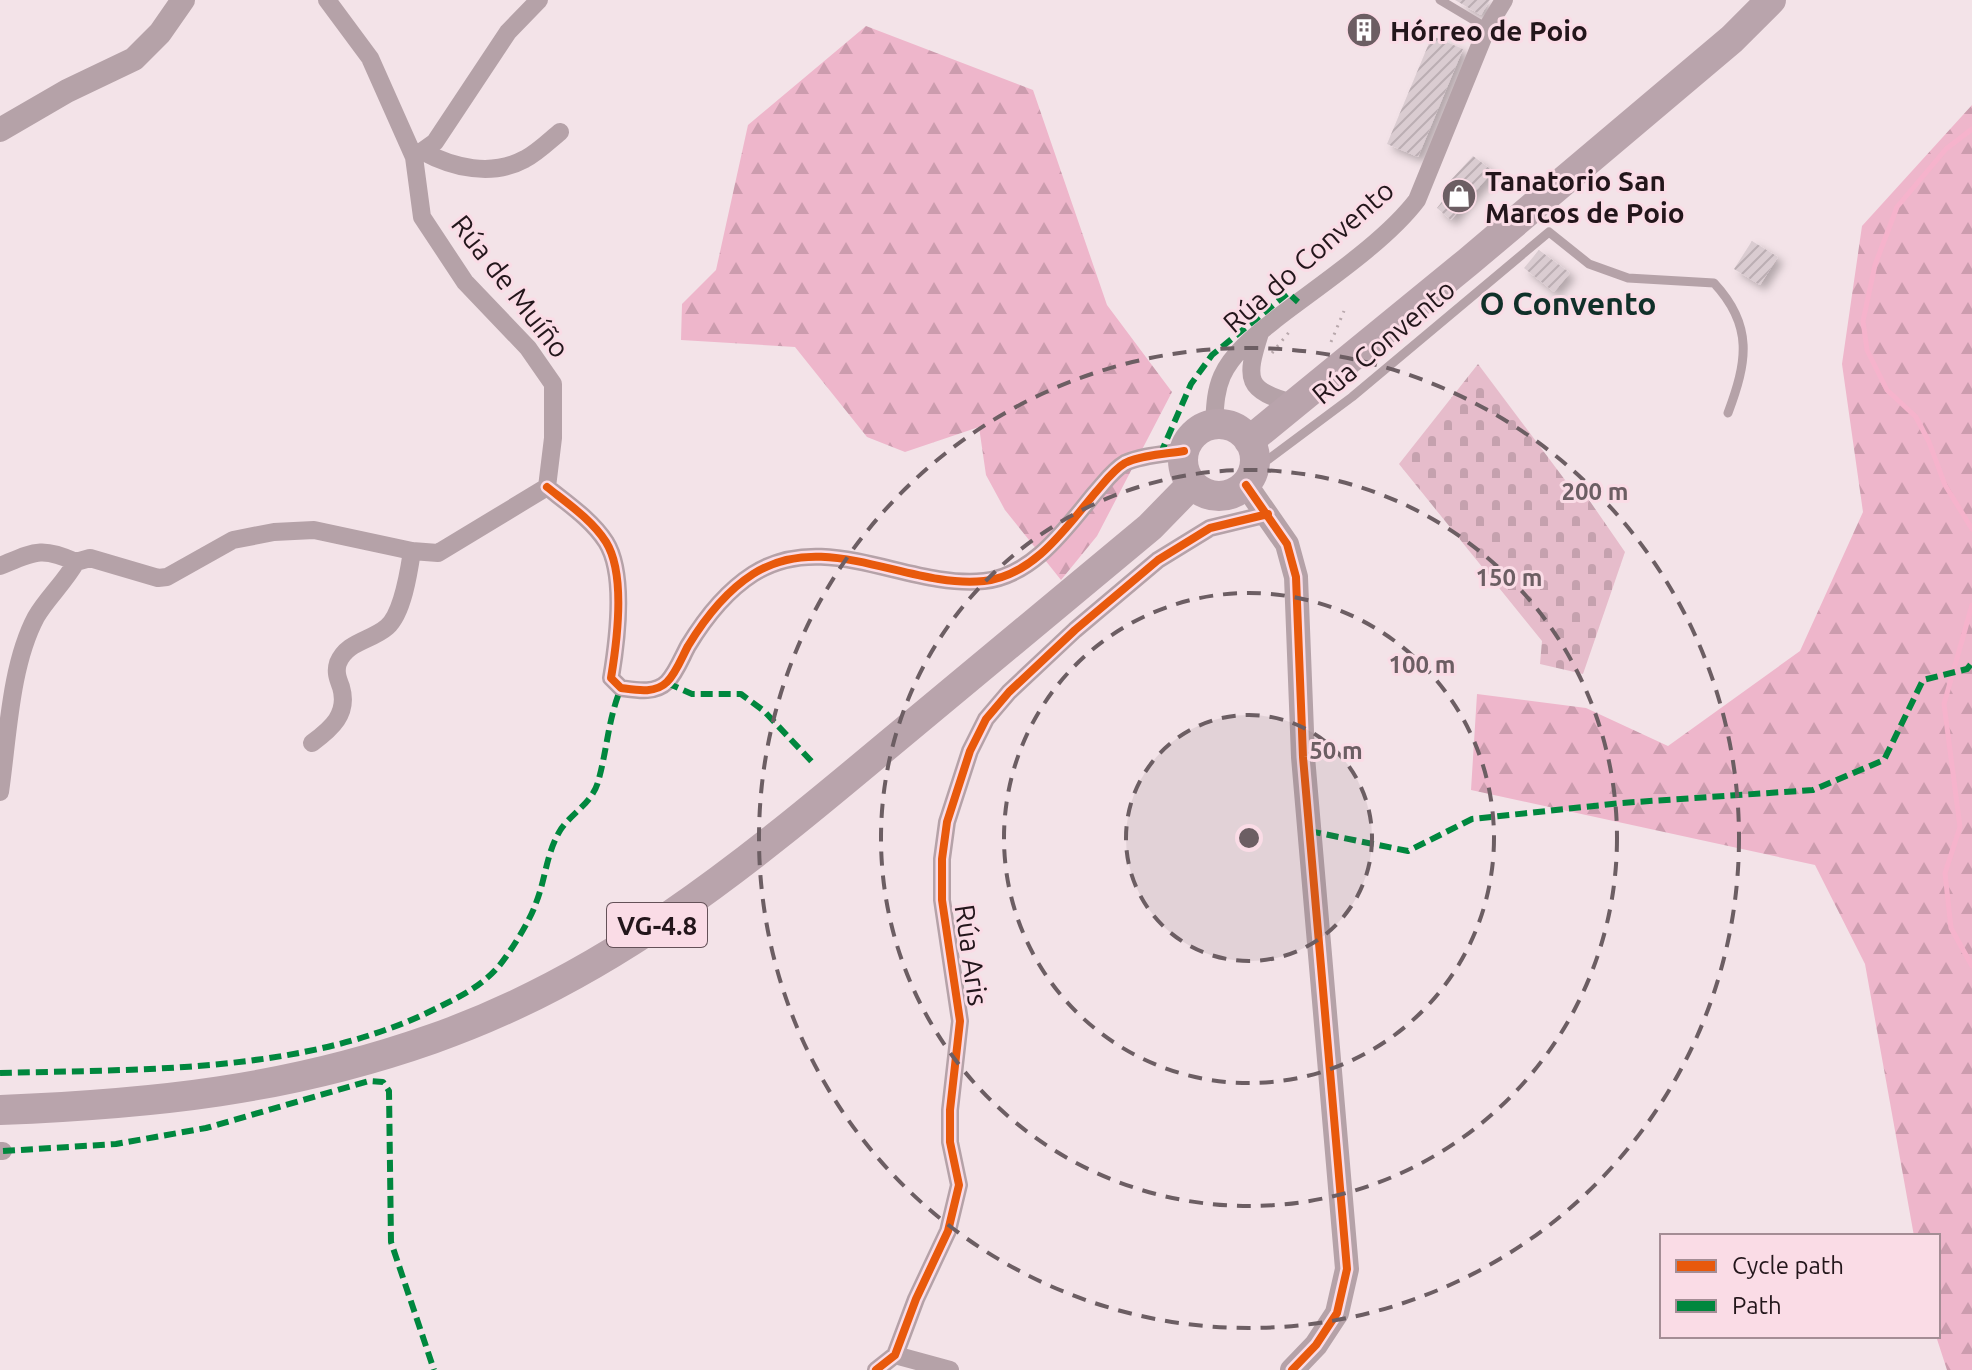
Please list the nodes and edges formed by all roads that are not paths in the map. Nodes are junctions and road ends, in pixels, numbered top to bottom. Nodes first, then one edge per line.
1 (183, 0) edge
2 (327, 0) edge
3 (539, 0) edge
4 (1440, 0) edge
5 (1504, 0) edge
6 (1771, 0) edge
7 (1487, 28) junction
8 (0, 130) edge
9 (560, 132) dead end
10 (418, 154) junction
11 (1261, 331) junction
12 (1296, 404) junction
13 (1728, 413) dead end
14 (1214, 425) junction
15 (1184, 451) junction
16 (1250, 465) junction
17 (1192, 484) junction
18 (547, 487) junction
19 (1268, 514) junction
20 (412, 551) junction
21 (76, 562) junction
22 (0, 566) edge
23 (312, 743) dead end
24 (0, 792) edge
25 (0, 1110) edge
26 (895, 1355) junction
27 (876, 1370) edge
28 (950, 1370) edge
29 (1292, 1370) edge

1 - 8 street
2 - 10 street, Rúa de Muíño
3 - 10 street
4 - 7 lane
5 - 7 street, Rúa do Convento
6 - 12 highway
7 - 11 street, Rúa do Convento
9 - 10 street
10 - 18 street, Rúa de Muíño
11 - 12 street
11 - 14 street, Rúa do Convento
12 - 16 highway
13 - 16 lane, Rúa Convento
14 - 15 highway
14 - 16 highway
15 - 17 highway
15 - 18 street
16 - 17 highway
16 - 19 street
17 - 25 highway, VG-4.8
18 - 20 street
19 - 26 street, Rúa Aris
19 - 29 street
20 - 21 street
20 - 23 street
21 - 22 street
21 - 24 street
26 - 27 street
26 - 28 street

